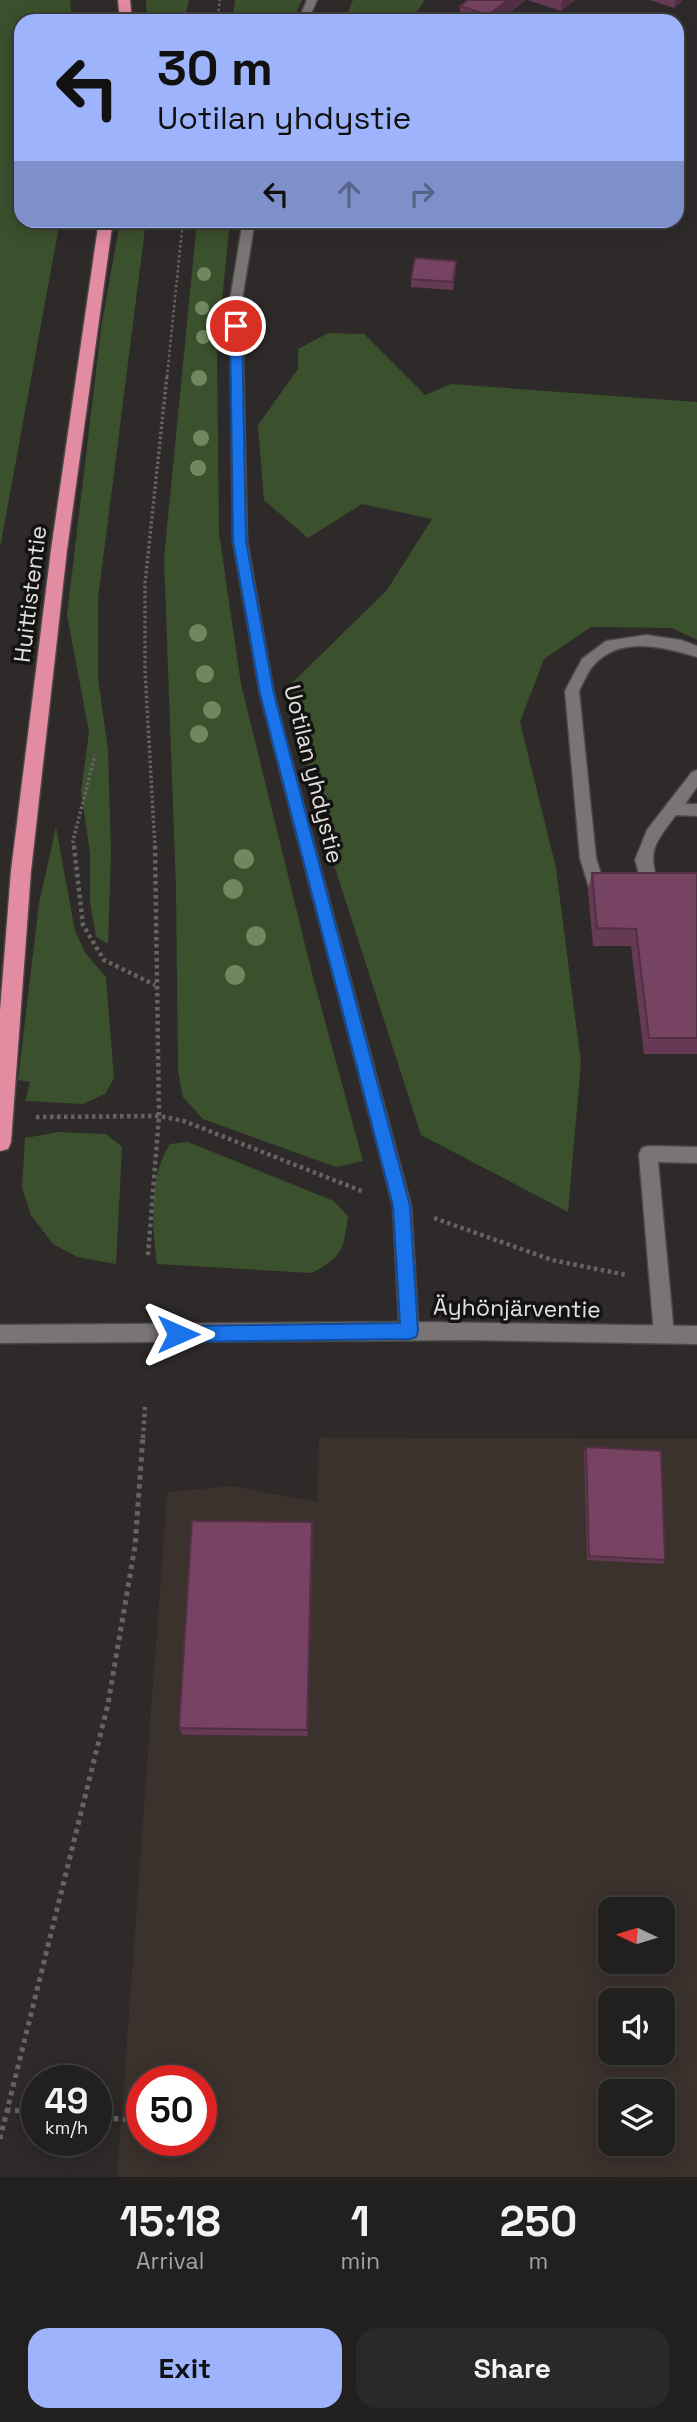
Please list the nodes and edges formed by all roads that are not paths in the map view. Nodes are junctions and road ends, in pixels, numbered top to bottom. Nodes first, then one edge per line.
1 (105, 228) edge
2 (248, 228) edge
3 (697, 652) edge
4 (697, 776) edge
5 (672, 809) junction
6 (697, 810) edge
7 (21, 871) junction
8 (598, 891) edge
9 (652, 891) edge
10 (0, 961) edge
11 (0, 1142) edge
12 (697, 1155) edge
13 (410, 1331) junction
14 (0, 1334) edge
15 (664, 1334) junction
16 (697, 1335) edge

1 - 7 highway, Huittistentie
2 - 13 main road, Uotilan yhdystie
3 - 8 main road
4 - 5 main road
5 - 6 main road
5 - 9 main road
7 - 10 highway
7 - 11 highway, Huittistentie
12 - 15 main road
13 - 14 main road, Äyhönjärventie
13 - 15 main road, Äyhönjärventie
15 - 16 main road, Äyhönjärventie

